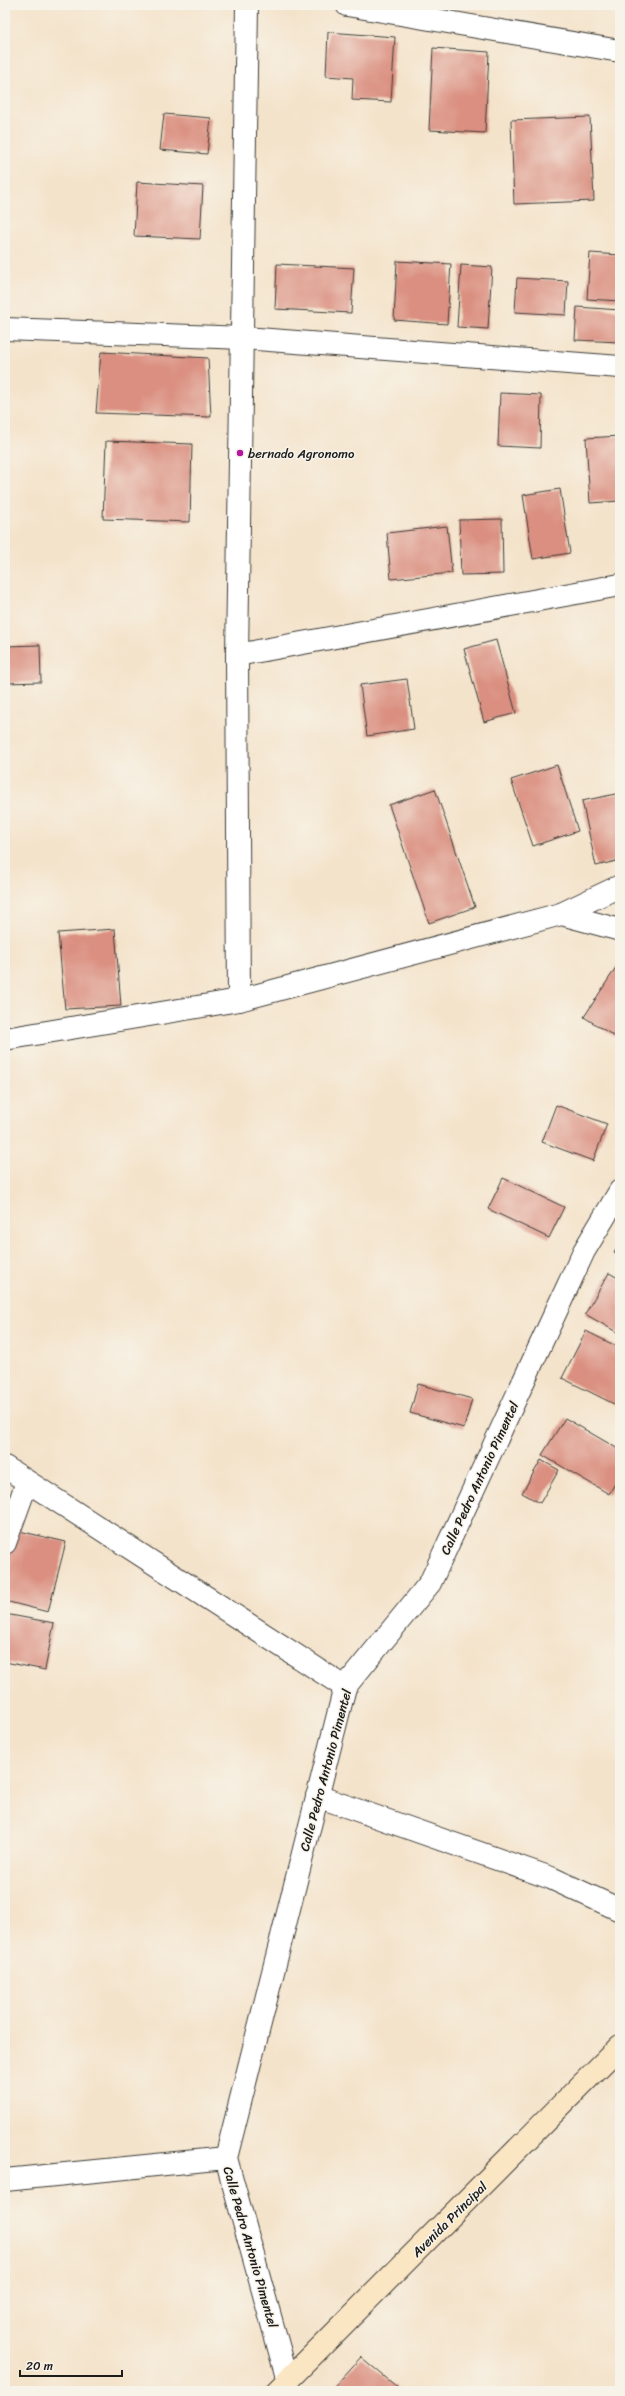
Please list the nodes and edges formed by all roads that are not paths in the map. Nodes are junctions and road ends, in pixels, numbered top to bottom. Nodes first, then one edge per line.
1 (247, 5) edge
2 (347, 5) edge
3 (620, 51) edge
4 (5, 329) edge
5 (244, 338) junction
6 (620, 368) edge
7 (620, 585) edge
8 (237, 655) junction
9 (620, 886) edge
10 (561, 914) junction
11 (620, 930) edge
12 (239, 1000) junction
13 (5, 1039) edge
14 (620, 1191) edge
15 (5, 1467) edge
16 (27, 1482) junction
17 (5, 1543) edge
18 (345, 1687) junction
19 (317, 1796) junction
20 (620, 1910) edge
21 (620, 2046) edge
22 (226, 2158) junction
23 (5, 2180) edge
24 (287, 2389) edge

1 - 5 street
2 - 3 street
4 - 5 street
5 - 6 street
5 - 8 street
7 - 8 street
8 - 12 street
9 - 10 street
10 - 11 street
10 - 12 street
12 - 13 street
14 - 18 street, Calle Pedro Antonio Pimentel
15 - 16 street
16 - 17 street
16 - 18 street
18 - 19 street, Calle Pedro Antonio Pimentel
19 - 20 street
19 - 22 street, Calle Pedro Antonio Pimentel
21 - 24 main road, Avenida Principal
22 - 23 street
22 - 24 street, Calle Pedro Antonio Pimentel

